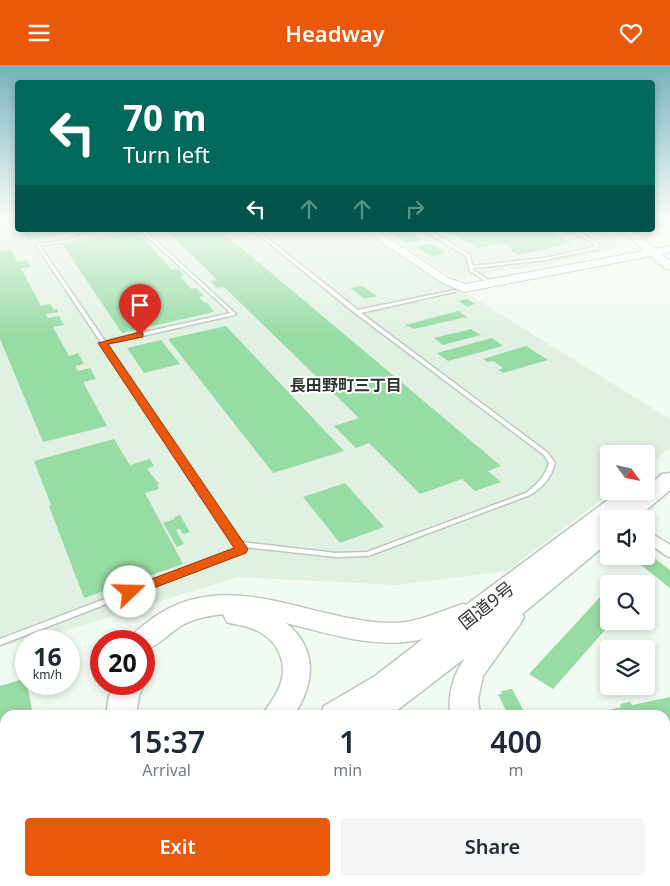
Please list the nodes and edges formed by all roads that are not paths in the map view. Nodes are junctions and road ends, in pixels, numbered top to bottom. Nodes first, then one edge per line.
1 (47, 258) edge
2 (173, 258) edge
3 (291, 258) edge
4 (412, 258) edge
5 (469, 258) edge
6 (548, 258) edge
7 (624, 258) edge
8 (659, 258) edge
9 (472, 267) junction
10 (670, 267) edge
11 (491, 283) junction
12 (459, 290) junction
13 (357, 312) junction
14 (103, 343) junction
15 (670, 466) edge
16 (655, 477) edge
17 (670, 479) edge
18 (624, 500) edge
19 (634, 510) edge
20 (600, 537) edge
21 (655, 540) edge
22 (238, 544) junction
23 (670, 552) edge
24 (524, 599) junction
25 (487, 603) junction
26 (154, 630) edge
27 (0, 642) edge
28 (155, 645) edge
29 (111, 695) edge
30 (124, 695) edge
31 (108, 710) edge
32 (121, 710) edge
33 (282, 710) edge
34 (343, 710) edge
35 (376, 710) edge
36 (464, 710) edge

1 - 14 lane
2 - 14 lane
3 - 13 lane
4 - 12 street
5 - 9 lane
6 - 9 lane
7 - 11 street
8 - 10 street
9 - 11 lane
11 - 12 street
12 - 13 lane
13 - 22 lane
14 - 22 lane
15 - 16 highway
17 - 19 highway
18 - 25 highway, 国道9号
20 - 24 highway, 国道9号
21 - 23 street
22 - 27 lane
24 - 35 highway, 国道9号
24 - 36 highway
25 - 26 highway
25 - 34 highway, 国道9号
28 - 33 highway
29 - 31 highway
30 - 32 highway

